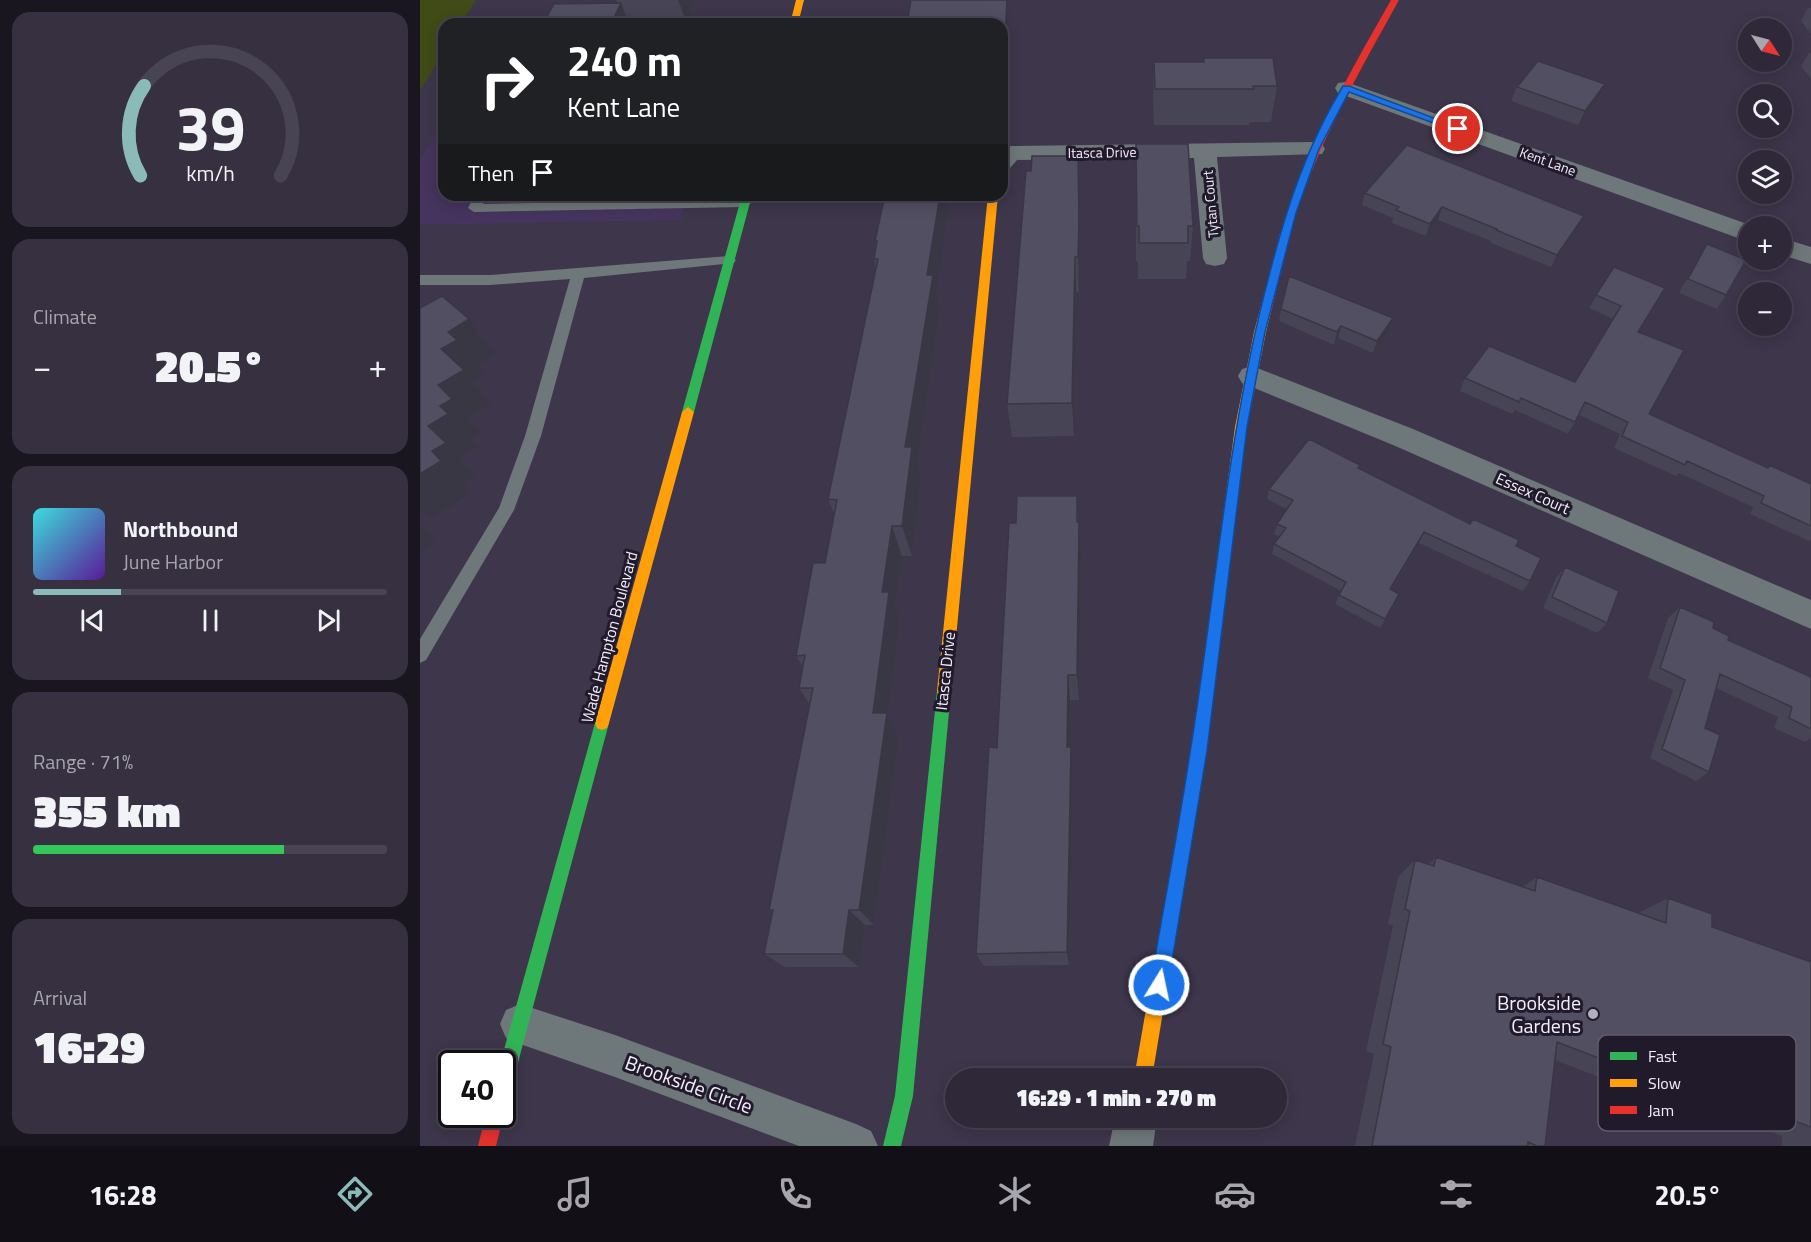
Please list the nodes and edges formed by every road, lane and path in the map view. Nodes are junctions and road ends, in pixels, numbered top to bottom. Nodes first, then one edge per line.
1 (800, 0) edge
2 (1395, 0) edge
3 (796, 18) edge
4 (1346, 88) junction
5 (1314, 149) junction
6 (1205, 151) junction
7 (1008, 156) edge
8 (478, 201) edge
9 (686, 201) edge
10 (745, 201) edge
11 (992, 201) edge
12 (1738, 230) edge
13 (1792, 249) edge
14 (1811, 256) edge
15 (1215, 258) dead end
16 (729, 260) junction
17 (578, 274) junction
18 (420, 280) edge
19 (1252, 376) junction
20 (1811, 615) edge
21 (420, 655) edge
22 (520, 1024) junction
23 (513, 1050) edge
24 (1145, 1068) edge
25 (492, 1128) edge
26 (1134, 1128) edge
27 (487, 1146) edge
28 (856, 1146) edge
29 (892, 1146) edge
30 (1131, 1146) edge

1 - 3 street
2 - 4 street
4 - 5 street
4 - 12 street, Kent Lane
5 - 6 street, Itasca Drive
5 - 19 street
6 - 7 street, Itasca Drive
6 - 15 street, Tytan Court
8 - 9 lane
10 - 16 street, Wade Hampton Boulevard
11 - 29 street, Itasca Drive
13 - 14 street
16 - 17 lane
16 - 22 street, Wade Hampton Boulevard
17 - 18 lane
17 - 21 lane
19 - 20 street, Essex Court
19 - 24 street
22 - 23 street, Wade Hampton Boulevard
22 - 28 street, Brookside Circle
25 - 27 street
26 - 30 street

